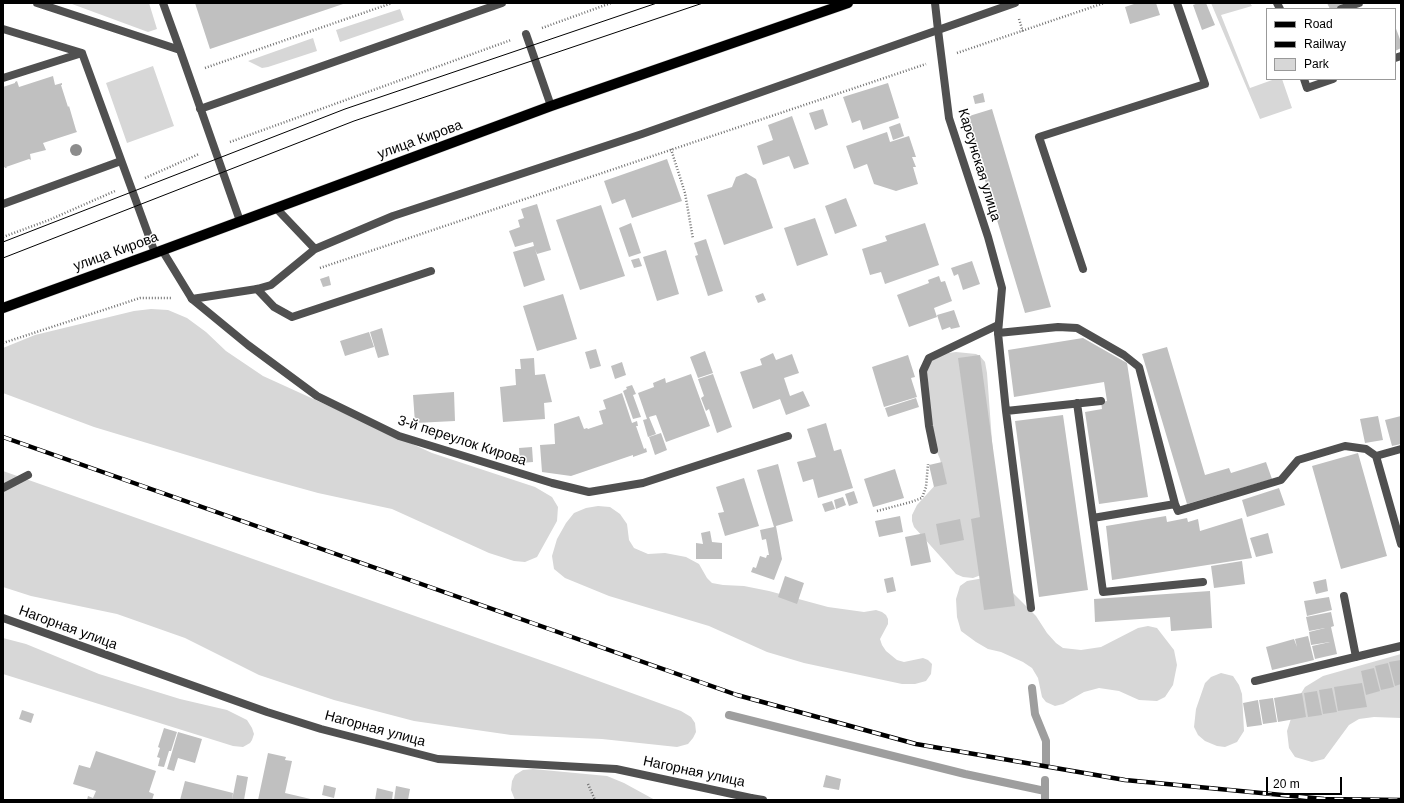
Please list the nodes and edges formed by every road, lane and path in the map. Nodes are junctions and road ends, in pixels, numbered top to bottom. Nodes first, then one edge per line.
1 (163, 3) edge
2 (392, 3) edge
3 (502, 3) edge
4 (611, 3) edge
5 (848, 3) edge
6 (935, 3) edge
7 (1015, 3) edge
8 (1104, 3) edge
9 (1177, 3) edge
10 (1359, 3) edge
11 (40, 4) edge
12 (1344, 8) edge
13 (3, 29) edge
14 (938, 30) junction
15 (526, 34) junction
16 (180, 50) junction
17 (82, 53) junction
18 (940, 59) junction
19 (188, 74) junction
20 (3, 78) edge
21 (1304, 80) edge
22 (1330, 80) edge
23 (551, 106) junction
24 (200, 109) junction
25 (214, 148) junction
26 (671, 149) junction
27 (121, 161) junction
28 (130, 184) junction
29 (3, 204) edge
30 (276, 208) junction
31 (240, 221) junction
32 (3, 237) edge
33 (693, 239) dead end
34 (315, 249) junction
35 (159, 252) junction
36 (1083, 269) dead end
37 (316, 270) dead end
38 (432, 271) dead end
39 (257, 289) junction
40 (192, 299) junction
41 (3, 308) edge
42 (998, 329) junction
43 (3, 343) edge
44 (1101, 401) dead end
45 (1077, 403) junction
46 (1006, 411) junction
47 (788, 436) dead end
48 (1401, 449) edge
49 (934, 450) dead end
50 (1376, 456) junction
51 (927, 458) dead end
52 (28, 475) dead end
53 (3, 488) edge
54 (1176, 504) junction
55 (877, 511) dead end
56 (1093, 518) junction
57 (1401, 544) edge
58 (1203, 582) dead end
59 (1344, 596) dead end
60 (1031, 608) dead end
61 (3, 618) edge
62 (1401, 646) edge
63 (1356, 657) junction
64 (1255, 681) dead end
65 (752, 799) edge
66 (763, 800) edge

1 - 16 street
2 - 19 path
3 - 24 street
4 - 15 path
5 - 23 main road, улица Кирова
6 - 14 street, Карсунская улица
7 - 14 street
8 - 18 path
9 - 36 street
10 - 12 street
11 - 16 street
13 - 17 street
14 - 18 street, Карсунская улица
14 - 34 street
15 - 23 street
15 - 25 path
16 - 19 street
17 - 20 street
17 - 27 street, 3-й переулок Кирова
18 - 26 path
18 - 42 street, Карсунская улица
19 - 24 street
21 - 22 street
23 - 30 main road, улица Кирова
24 - 25 street
25 - 28 path
25 - 31 street
26 - 33 path
26 - 37 path
27 - 28 street, 3-й переулок Кирова
27 - 29 street
28 - 32 path
28 - 35 street, 3-й переулок Кирова
30 - 31 main road, улица Кирова
30 - 34 street
31 - 35 main road, улица Кирова
34 - 39 street
35 - 40 street, 3-й переулок Кирова
35 - 41 main road, улица Кирова
38 - 39 street
39 - 40 street
40 - 43 path
40 - 47 street, 3-й переулок Кирова
42 - 46 street, Карсунская улица
42 - 49 street
42 - 54 street
44 - 45 street
45 - 46 street
45 - 56 street
46 - 60 street, Карсунская улица
48 - 50 street
50 - 54 street
50 - 57 street
51 - 55 path
52 - 53 street
54 - 56 street
56 - 58 street
59 - 63 street
61 - 65 street, Нагорная улица
62 - 63 street
63 - 64 street
65 - 66 street, Нагорная улица

